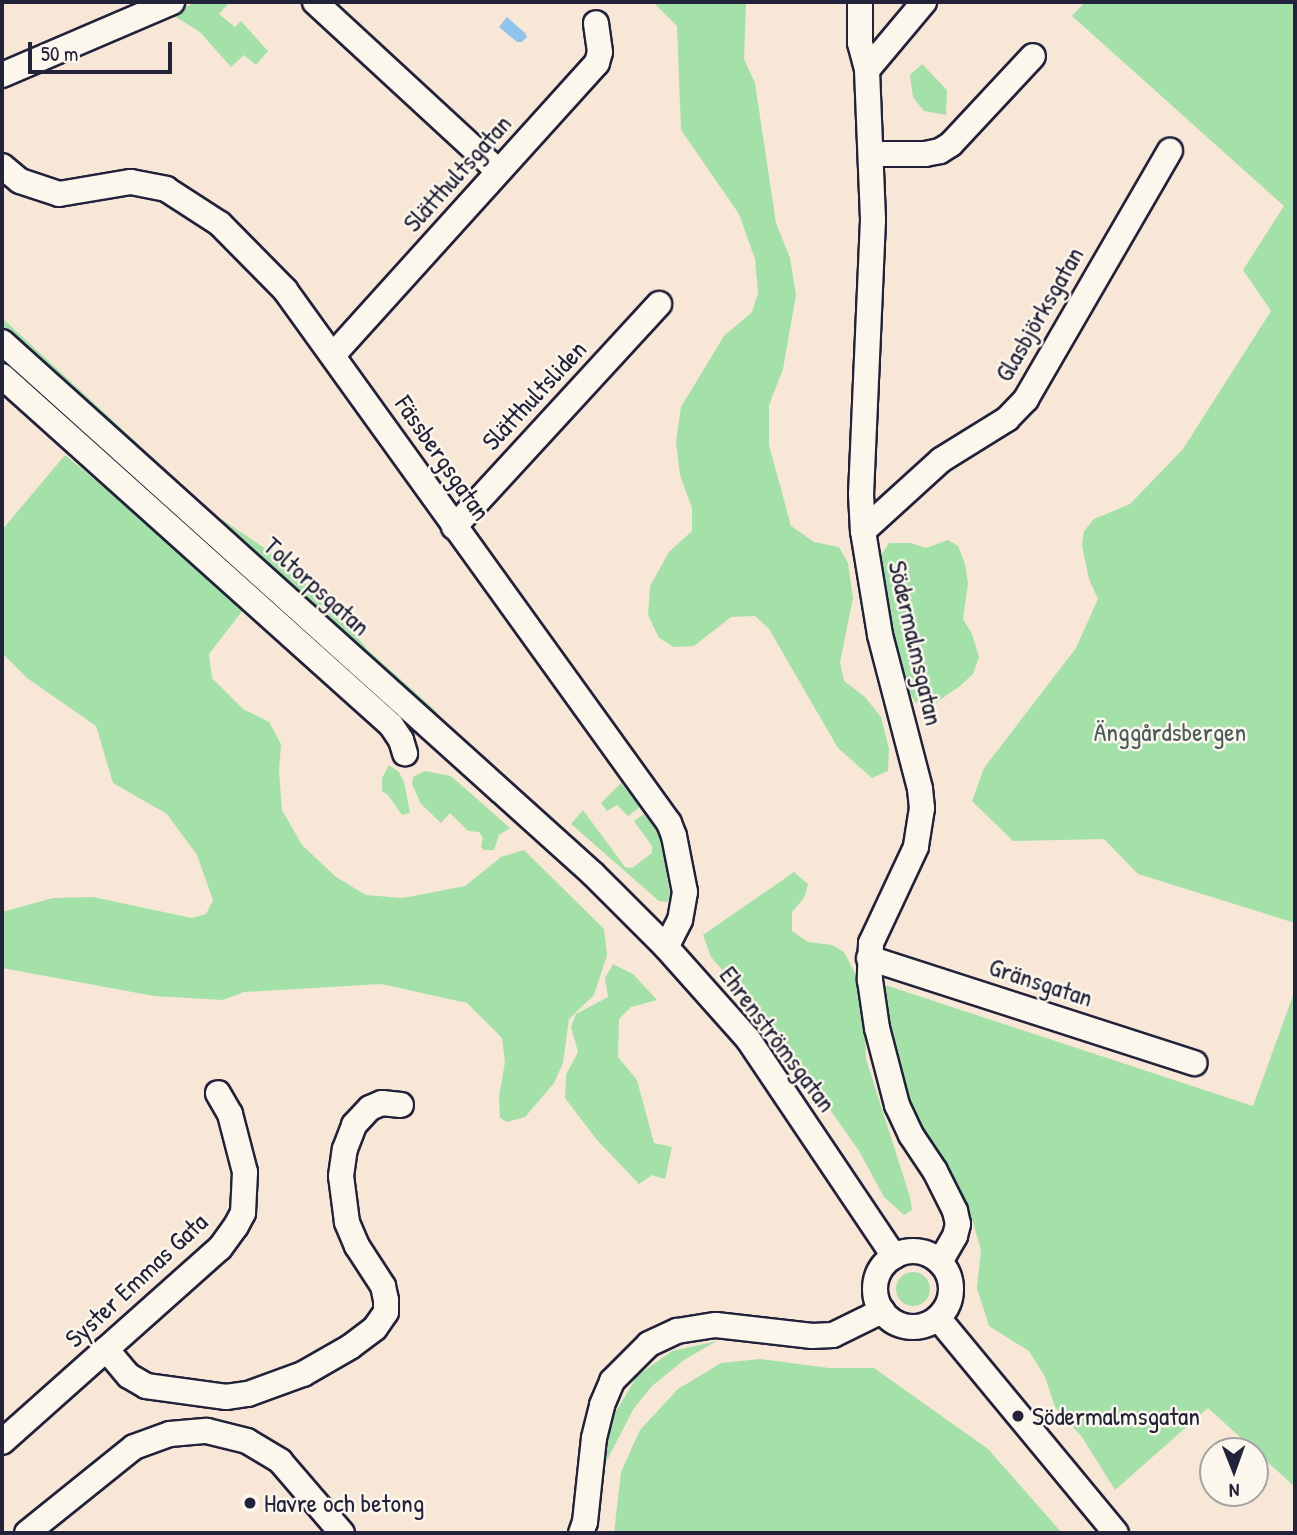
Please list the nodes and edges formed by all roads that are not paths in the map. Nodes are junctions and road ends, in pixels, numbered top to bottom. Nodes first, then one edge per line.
1 (172, 2) edge
2 (315, 2) edge
3 (860, 2) edge
4 (924, 2) edge
5 (596, 23) dead end
6 (1033, 56) dead end
7 (867, 70) junction
8 (2, 75) edge
9 (1170, 151) dead end
10 (872, 154) junction
11 (2, 166) edge
12 (498, 171) junction
13 (659, 304) dead end
14 (2, 342) edge
15 (334, 355) junction
16 (2, 376) edge
17 (454, 527) junction
18 (863, 531) junction
19 (405, 753) dead end
20 (593, 874) joint
21 (666, 947) junction
22 (869, 958) junction
23 (1194, 1063) dead end
24 (218, 1093) dead end
25 (401, 1105) dead end
26 (894, 1256) junction
27 (940, 1262) junction
28 (882, 1311) junction
29 (938, 1318) junction
30 (106, 1349) junction
31 (2, 1441) edge
32 (27, 1533) edge
33 (342, 1533) edge
34 (581, 1533) edge
35 (1116, 1533) edge

1 - 8 street
2 - 12 street
3 - 7 street, Södermalmsgatan
4 - 7 street
5 - 12 street, Slätthultsgatan
6 - 10 street
7 - 10 street, Södermalmsgatan
9 - 18 street, Glasbjörksgatan
10 - 18 street, Södermalmsgatan
11 - 15 street, Fässbergsgatan
12 - 15 street, Slätthultsgatan
13 - 17 street, Slätthultsliden
14 - 20 street, Toltorpsgatan
15 - 17 street, Fässbergsgatan
16 - 19 street, Toltorpsgatan
17 - 21 street, Fässbergsgatan
18 - 22 street, Södermalmsgatan
20 - 21 street, Ehrenströmsgatan
21 - 26 street, Ehrenströmsgatan
22 - 23 street, Gränsgatan
22 - 27 street, Södermalmsgatan
24 - 30 street, Syster Emmas Gata
25 - 30 street
26 - 27 street
26 - 28 street
27 - 29 street
28 - 29 street
28 - 34 street
29 - 35 street
30 - 31 street, Syster Emmas Gata
32 - 33 street

